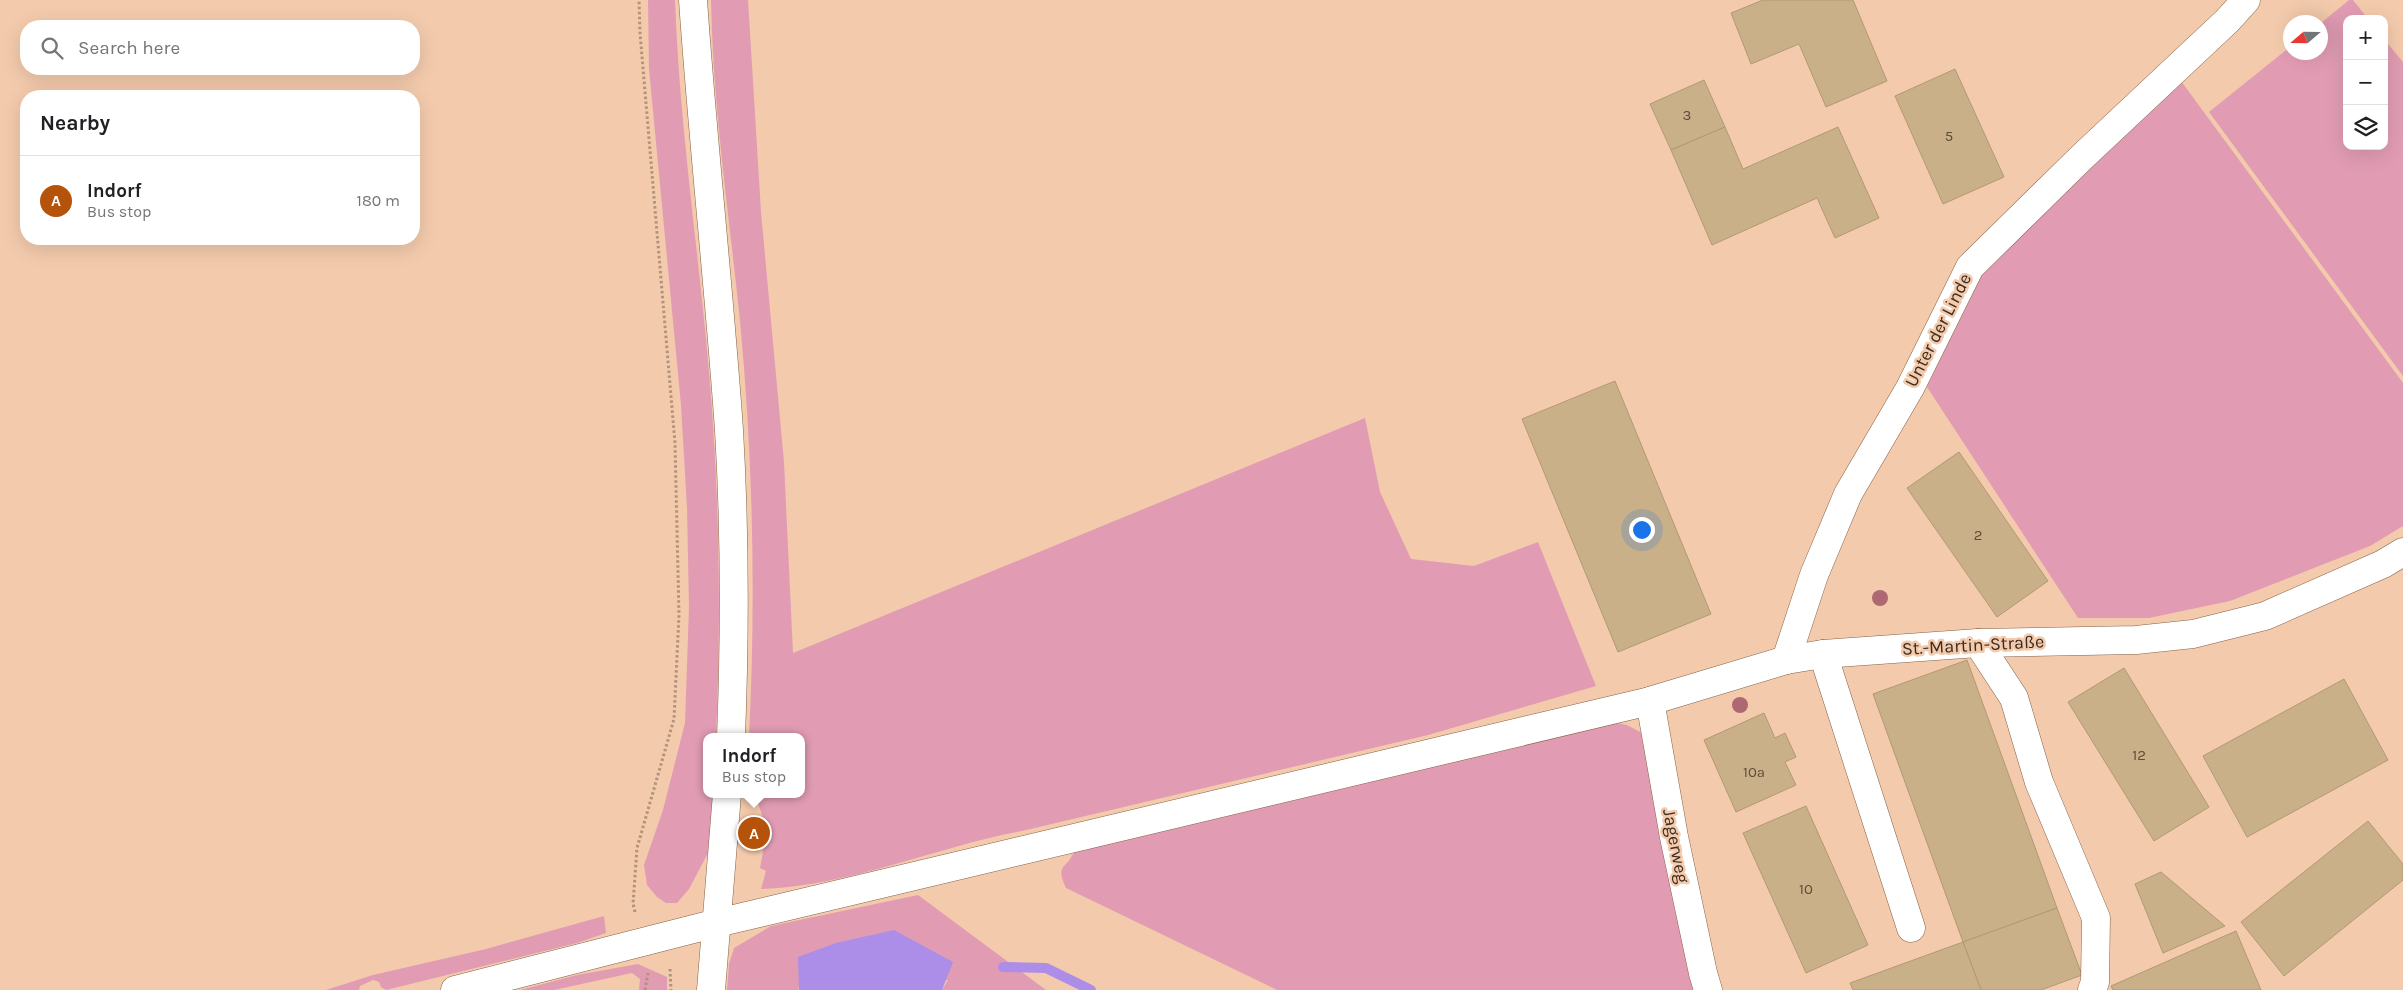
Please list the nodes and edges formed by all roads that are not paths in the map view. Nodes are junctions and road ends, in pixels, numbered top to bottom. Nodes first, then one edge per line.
1 (692, 0) edge
2 (2246, 0) edge
3 (2403, 552) edge
4 (1978, 643) junction
5 (1823, 654) junction
6 (1786, 660) junction
7 (1650, 702) junction
8 (731, 733) edge
9 (727, 798) edge
10 (717, 923) junction
11 (1911, 928) dead end
12 (456, 990) edge
13 (711, 990) edge
14 (1708, 990) edge
15 (2092, 990) edge

1 - 8 street
2 - 6 street, Unter der Linde
3 - 4 street, St.-Martin-Straße
4 - 5 street, St.-Martin-Straße
4 - 15 street
5 - 6 street, St.-Martin-Straße
5 - 11 street
6 - 7 street, St.-Martin-Straße
7 - 10 street, St.-Martin-Straße
7 - 14 street, Jagerweg
9 - 10 street
10 - 12 street, St.-Martin-Straße
10 - 13 street

